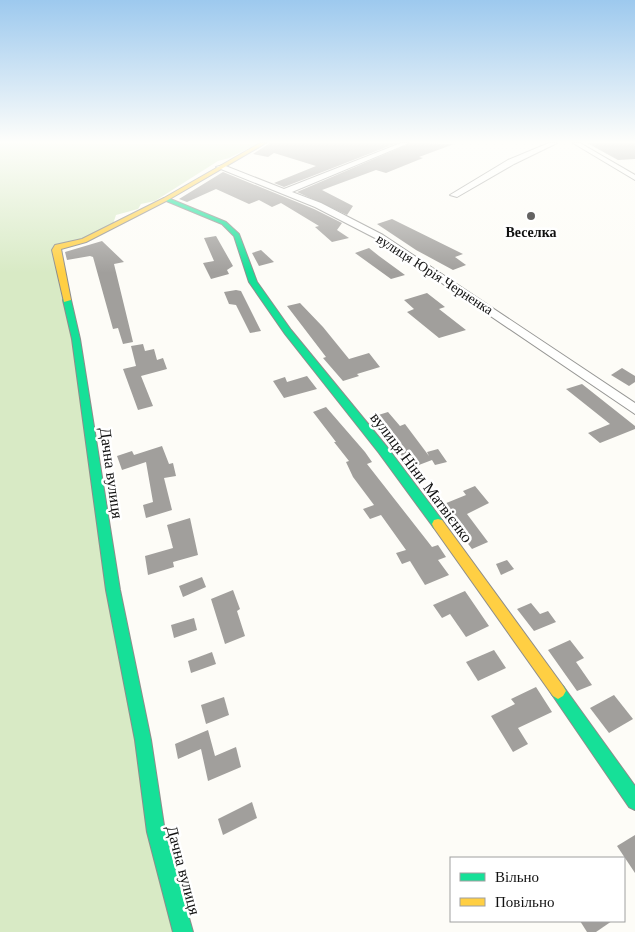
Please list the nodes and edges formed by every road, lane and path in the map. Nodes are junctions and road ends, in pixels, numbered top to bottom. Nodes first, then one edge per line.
1 (187, 186) edge
2 (270, 186) edge
3 (298, 186) edge
4 (469, 186) edge
5 (284, 192) junction
6 (454, 195) dead end
7 (166, 199) junction
8 (635, 409) edge
9 (635, 801) edge
10 (183, 932) edge

1 - 7 street, Дачна вулиця
2 - 5 street, вулиця Юрія Черненка
3 - 5 street
4 - 6 street
5 - 8 street, вулиця Юрія Черненка
7 - 9 street, вулиця Ніни Матвієнко
7 - 10 street, Дачна вулиця

